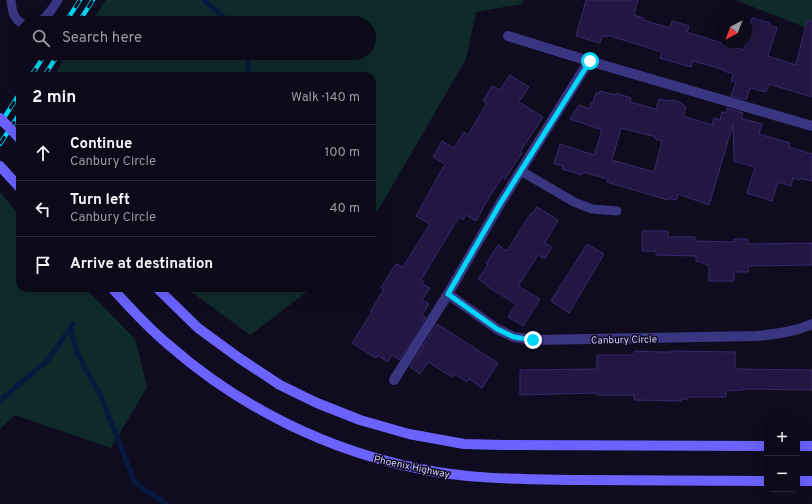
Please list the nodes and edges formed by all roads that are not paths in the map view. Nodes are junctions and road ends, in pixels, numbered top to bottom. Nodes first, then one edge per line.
1 (11, 0) edge
2 (58, 0) edge
3 (47, 16) edge
4 (16, 18) edge
5 (508, 36) dead end
6 (590, 61) junction
7 (0, 118) edge
8 (812, 126) edge
9 (16, 135) edge
10 (0, 166) edge
11 (521, 171) junction
12 (16, 184) edge
13 (618, 211) dead end
14 (116, 292) edge
15 (161, 292) edge
16 (448, 294) junction
17 (812, 324) edge
18 (394, 380) dead end
19 (764, 446) edge
20 (800, 446) edge
21 (812, 446) edge
22 (764, 481) edge
23 (800, 481) edge
24 (812, 481) edge

1 - 4 lane
2 - 3 lane
5 - 6 street
6 - 8 street
6 - 11 street
7 - 9 main road, bridge
10 - 12 main road
11 - 13 lane
11 - 16 street
14 - 22 main road, Phoenix Highway
15 - 19 main road
16 - 17 street, Canbury Circle
16 - 18 street
20 - 21 main road
23 - 24 main road

